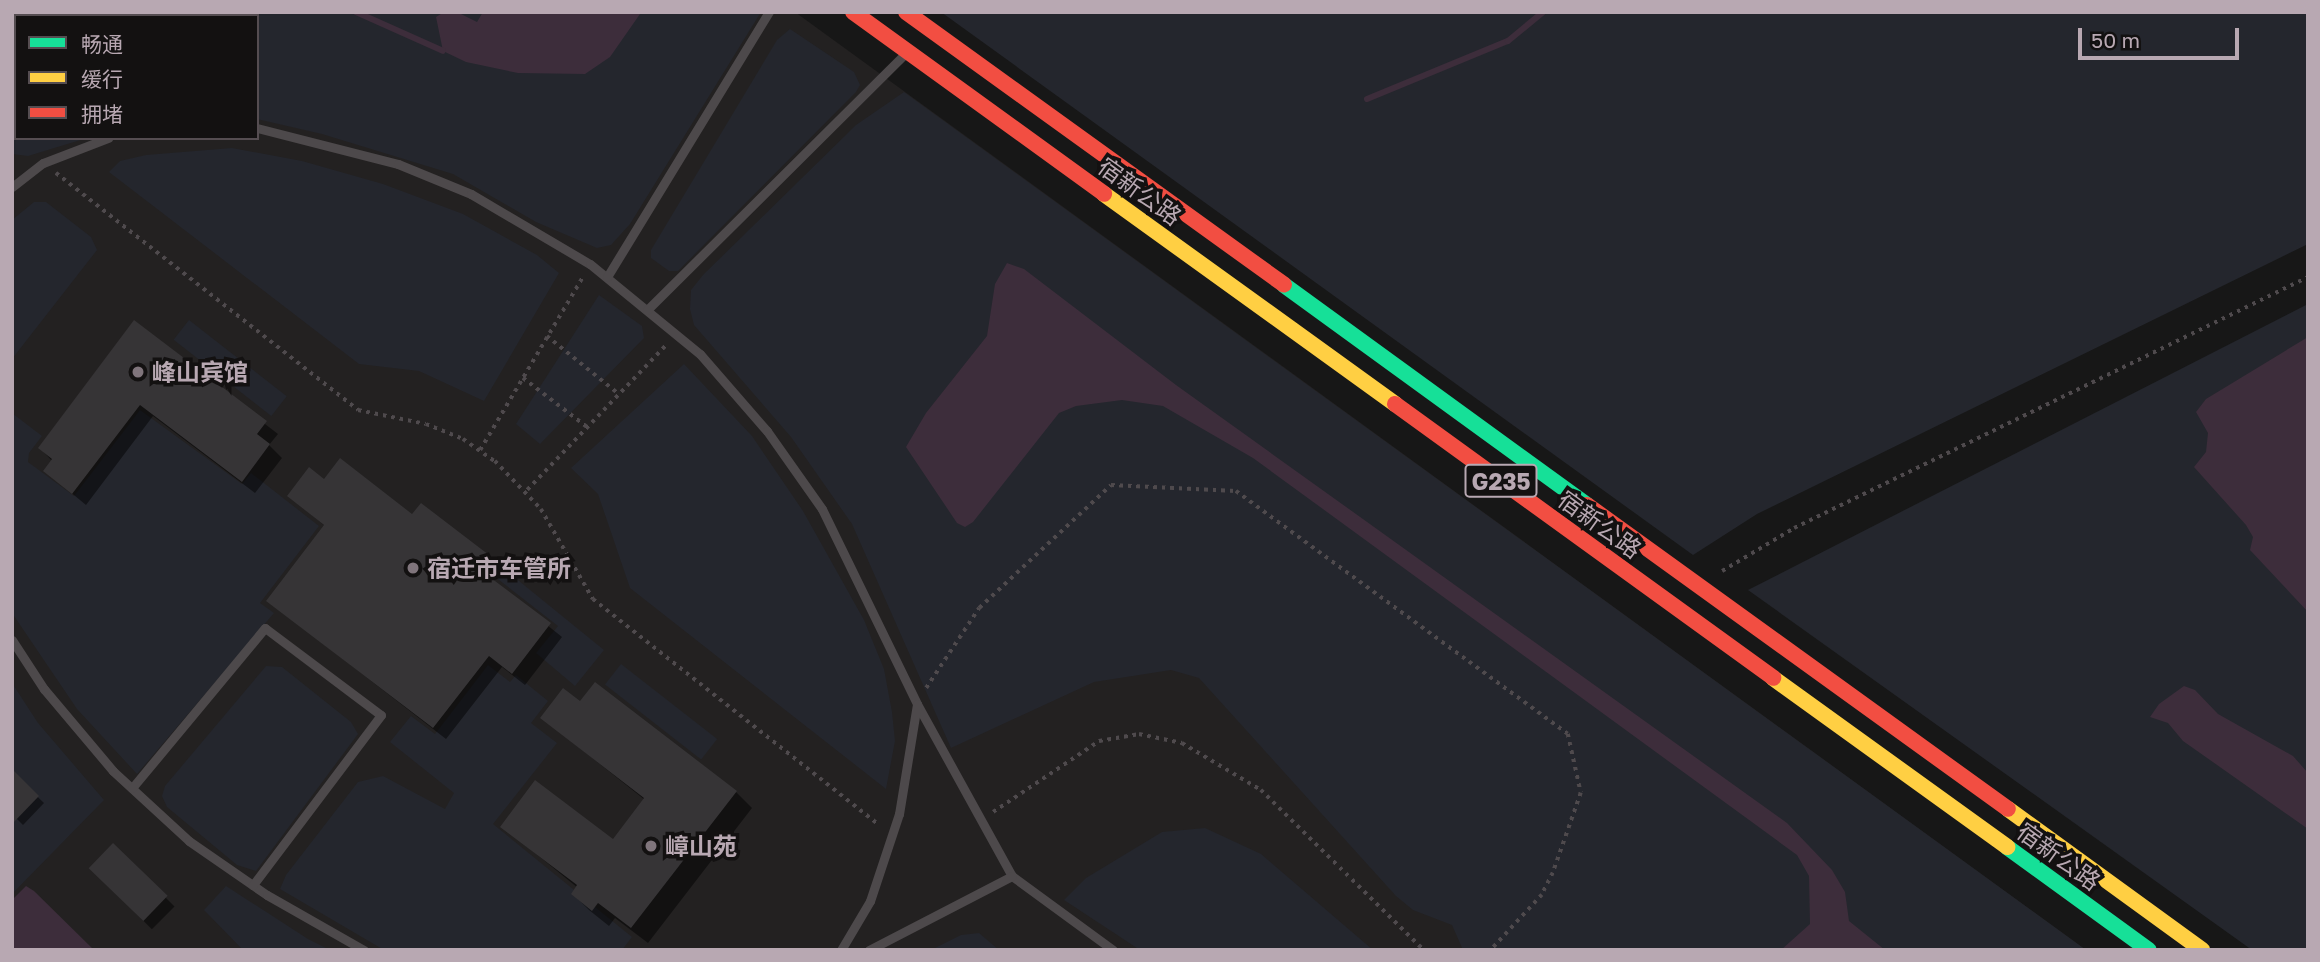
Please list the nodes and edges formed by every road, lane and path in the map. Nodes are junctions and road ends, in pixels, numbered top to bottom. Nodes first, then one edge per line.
1 (769, 12) edge
2 (853, 12) edge
3 (906, 12) edge
4 (908, 51) junction
5 (259, 129) edge
6 (103, 140) edge
7 (43, 163) junction
8 (12, 187) edge
9 (590, 264) junction
10 (607, 277) junction
11 (2308, 277) edge
12 (647, 310) junction
13 (677, 335) junction
14 (547, 336) junction
15 (523, 378) junction
16 (619, 394) junction
17 (587, 427) junction
18 (480, 450) junction
19 (527, 490) junction
20 (1698, 585) junction
21 (12, 640) edge
22 (917, 704) junction
23 (132, 788) junction
24 (982, 821) junction
25 (892, 835) junction
26 (1012, 876) junction
27 (253, 885) junction
28 (364, 950) edge
29 (841, 950) edge
30 (869, 950) edge
31 (1114, 950) edge
32 (1424, 950) edge
33 (1491, 950) edge
34 (2149, 950) edge
35 (2202, 950) edge

1 - 10 lane
2 - 4 highway, 宿新公路 / G235
3 - 20 highway, 宿新公路 / G235
4 - 12 lane
4 - 34 highway, 宿新公路 / G235
5 - 9 lane
6 - 7 lane
7 - 8 lane
7 - 18 path
9 - 10 lane
9 - 14 path
10 - 12 lane
11 - 20 path
12 - 13 lane
13 - 16 path
13 - 22 lane
14 - 15 path
14 - 16 path
15 - 17 path
15 - 18 path
16 - 17 path
17 - 19 path
18 - 19 path
19 - 25 path
20 - 35 highway, 宿新公路 / G235
21 - 23 lane
22 - 24 lane
22 - 25 lane
22 - 33 path
23 - 27 lane
23 - 27 lane
24 - 26 lane
24 - 32 path
25 - 29 lane
26 - 30 lane
26 - 31 lane
27 - 28 lane

